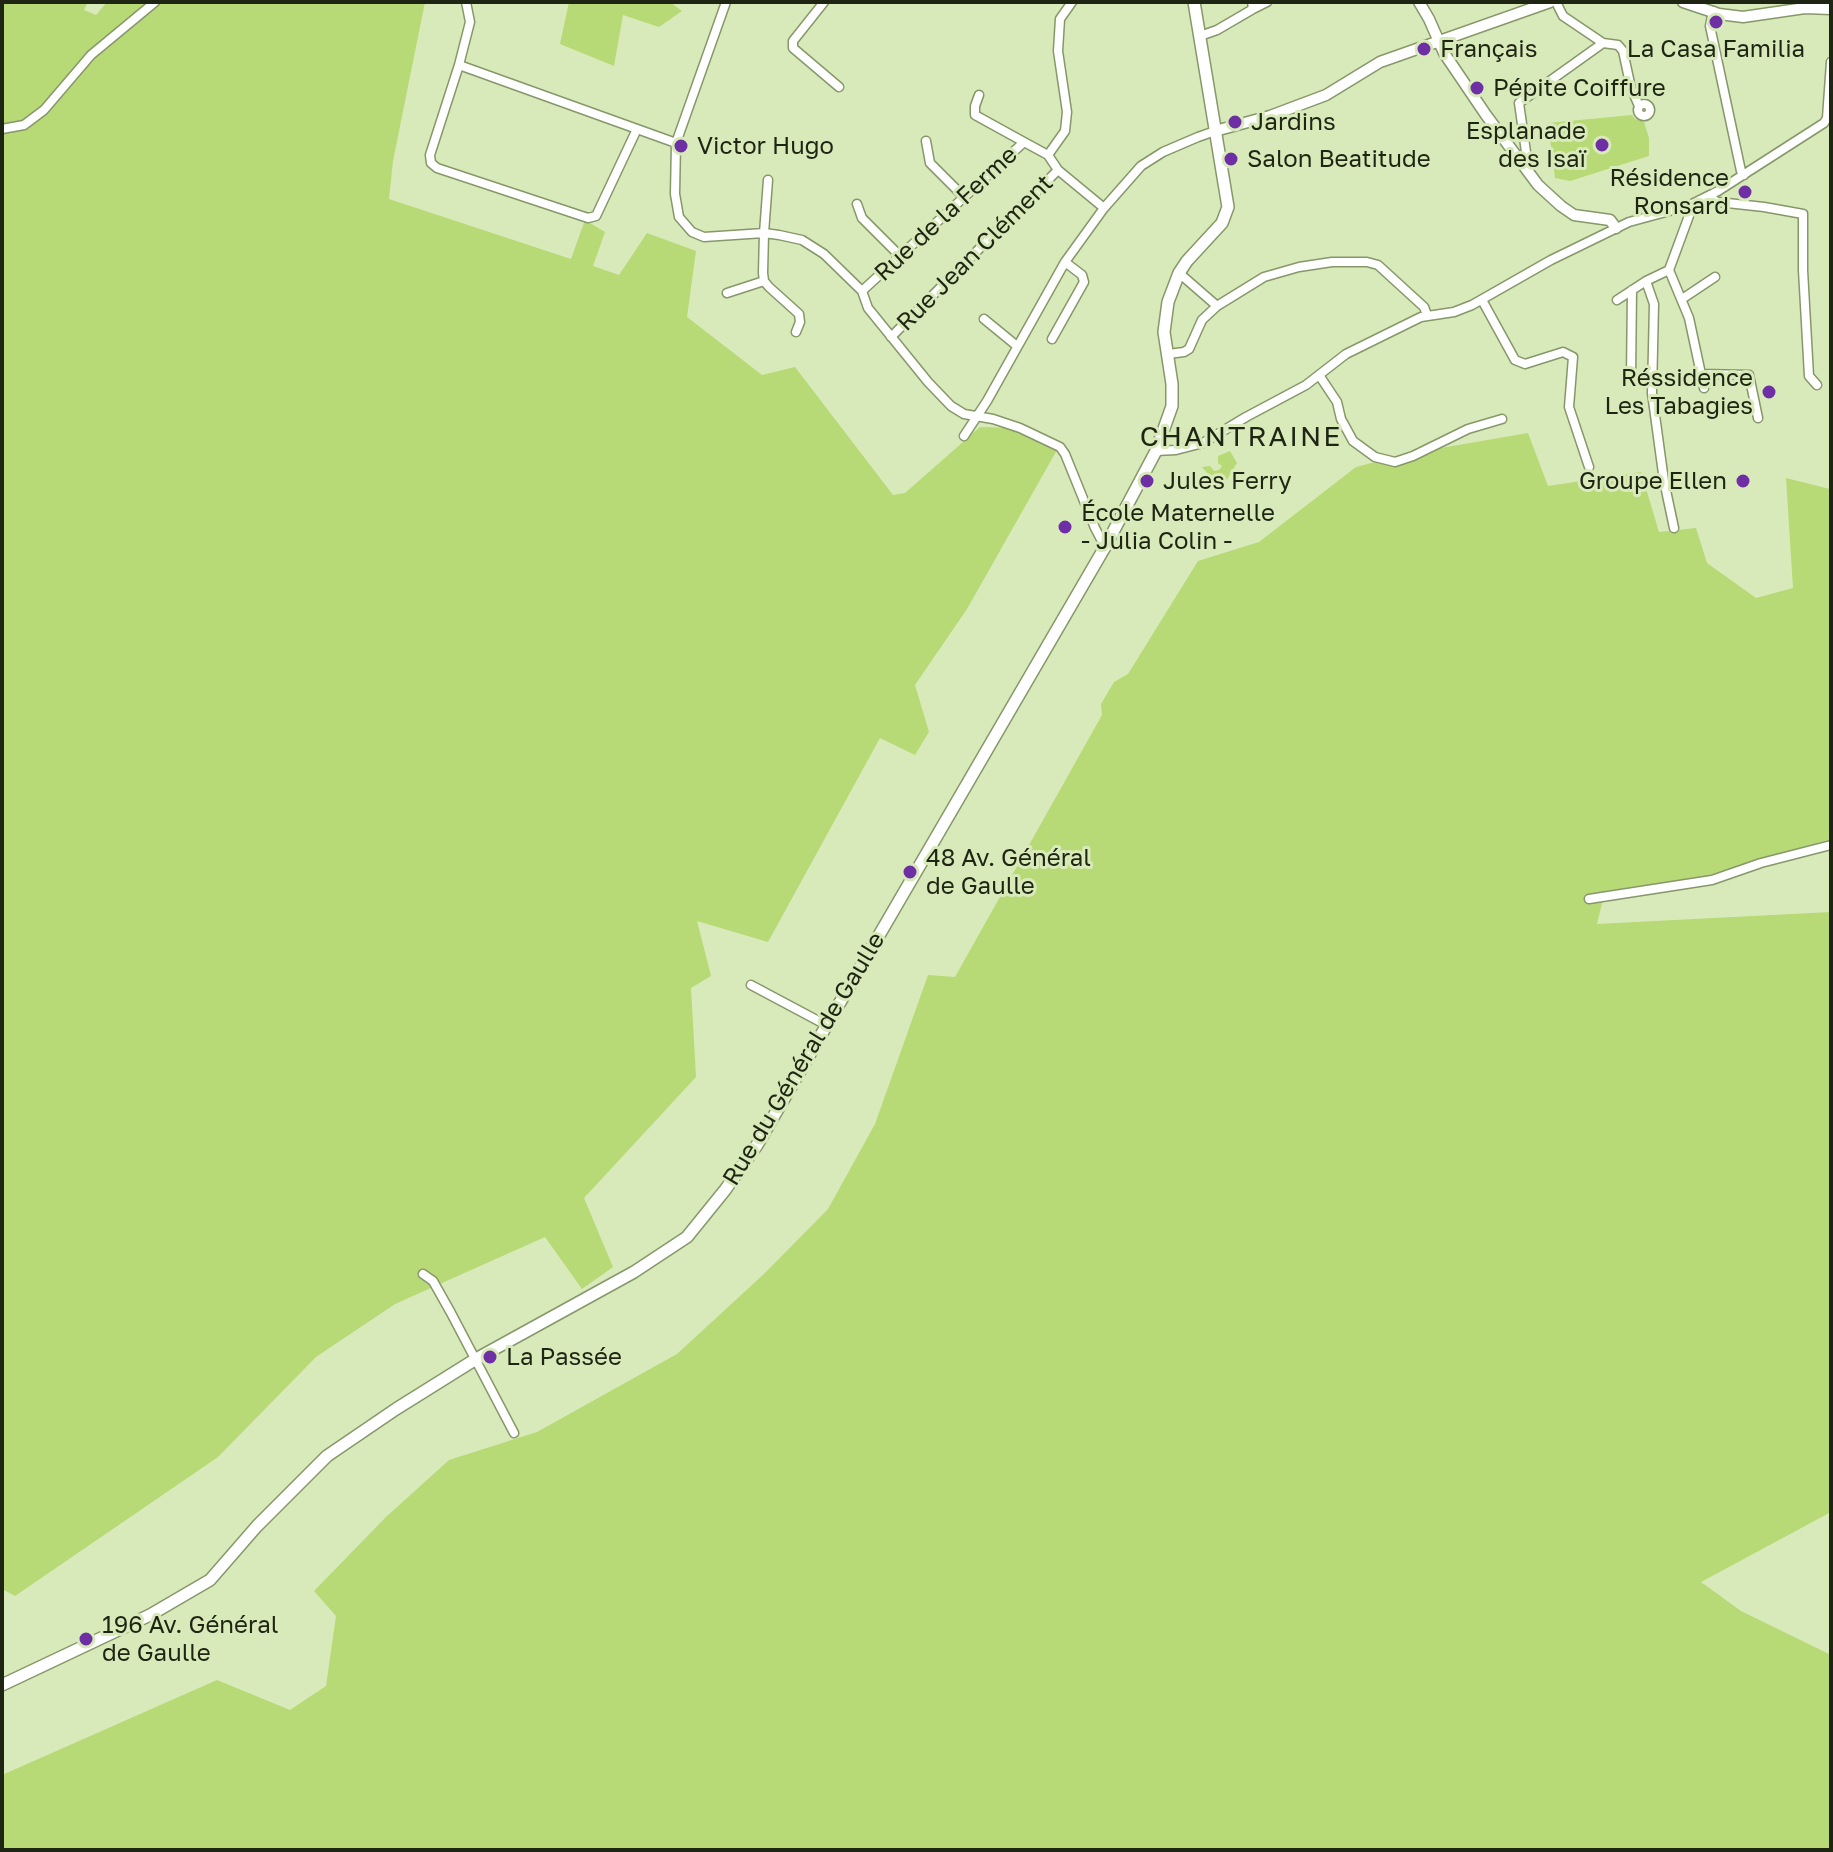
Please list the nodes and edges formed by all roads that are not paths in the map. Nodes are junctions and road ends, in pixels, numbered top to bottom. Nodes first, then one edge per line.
1 (155, 2) edge
2 (466, 2) edge
3 (726, 2) edge
4 (824, 2) edge
5 (1072, 2) edge
6 (1194, 2) edge
7 (1267, 2) edge
8 (1419, 2) edge
9 (1550, 2) edge
10 (1556, 2) edge
11 (1683, 2) edge
12 (1804, 5) edge
13 (1253, 6) edge
14 (1831, 9) edge
15 (1713, 11) junction
16 (1200, 36) junction
17 (1439, 41) junction
18 (1603, 43) junction
19 (1831, 62) edge
20 (459, 65) junction
21 (839, 87) dead end
22 (979, 95) dead end
23 (1639, 106) dead end
24 (2, 129) edge
25 (637, 129) junction
26 (1215, 131) junction
27 (926, 141) dead end
28 (1024, 142) junction
29 (676, 143) junction
30 (1048, 155) junction
31 (1058, 170) junction
32 (1529, 173) junction
33 (1744, 175) junction
34 (768, 180) dead end
35 (1714, 193) junction
36 (963, 196) junction
37 (857, 204) dead end
38 (1688, 206) junction
39 (1104, 208) junction
40 (1616, 228) junction
41 (764, 233) junction
42 (901, 257) junction
43 (1065, 262) junction
44 (1669, 270) junction
45 (1179, 273) junction
46 (1715, 277) dead end
47 (764, 281) junction
48 (1646, 281) junction
49 (1632, 290) junction
50 (862, 291) junction
51 (727, 293) dead end
52 (1682, 299) junction
53 (1482, 300) junction
54 (1617, 300) dead end
55 (1217, 306) junction
56 (1427, 315) junction
57 (984, 319) dead end
58 (796, 332) dead end
59 (891, 337) junction
60 (1052, 339) dead end
61 (1017, 346) junction
62 (1168, 354) junction
63 (1701, 374) junction
64 (1319, 375) junction
65 (1631, 377) dead end
66 (1817, 385) dead end
67 (1704, 388) dead end
68 (976, 417) junction
69 (1758, 418) dead end
70 (1502, 419) dead end
71 (964, 436) dead end
72 (1156, 451) junction
73 (1589, 467) dead end
74 (1674, 528) dead end
75 (1105, 547) junction
76 (1831, 845) edge
77 (1589, 899) dead end
78 (751, 985) dead end
79 (828, 1026) junction
80 (423, 1274) dead end
81 (476, 1359) junction
82 (514, 1433) dead end
83 (2, 1685) edge

1 - 24 street
2 - 20 street
3 - 29 street, Rue Jean Clément
4 - 21 street
5 - 30 street
6 - 16 main road, Rue du Général de Gaulle
7 - 13 street
8 - 17 street
9 - 17 street
10 - 18 street
11 - 15 street
12 - 14 street
12 - 15 street
13 - 16 street
15 - 33 street
16 - 26 main road, Rue du Général de Gaulle
17 - 26 street
17 - 32 street
18 - 23 street
18 - 32 street
19 - 33 street
20 - 25 street
20 - 25 street
22 - 28 street
25 - 29 street
26 - 39 street
26 - 45 main road, Rue du Général de Gaulle
27 - 36 street
28 - 30 street, Rue de la Ferme
28 - 36 street, Rue de la Ferme
29 - 41 street, Rue Jean Clément
30 - 31 street, Rue de la Ferme
31 - 39 street, Rue de la Ferme
31 - 59 street, Rue Jean Clément
32 - 40 street
33 - 35 street
34 - 41 street
35 - 38 street
35 - 66 street
36 - 42 street, Rue de la Ferme
37 - 42 street
38 - 40 street
38 - 44 street
39 - 43 street
40 - 53 street
41 - 47 street
41 - 50 street, Rue Jean Clément
42 - 50 street, Rue de la Ferme
43 - 60 street
43 - 61 street
44 - 48 street
44 - 52 street
45 - 55 street
45 - 62 main road, Rue du Général de Gaulle
46 - 52 street
47 - 51 street
47 - 58 street
48 - 49 street
48 - 74 street
49 - 54 street
49 - 65 street
50 - 59 street, Rue Jean Clément
52 - 63 street
53 - 56 street
53 - 73 street
55 - 56 street
55 - 62 street
56 - 64 street
57 - 61 street
59 - 68 street, Rue Jean Clément
61 - 68 street
62 - 72 main road, Rue du Général de Gaulle
63 - 67 street
63 - 69 street
64 - 70 street
64 - 72 street
68 - 71 street
68 - 75 street, Rue Jean Clément
72 - 75 main road, Rue du Général de Gaulle
75 - 79 main road, Rue du Général de Gaulle
76 - 77 street
78 - 79 street
79 - 81 main road, Rue du Général de Gaulle
80 - 81 street
81 - 82 street
81 - 83 main road, Rue du Général de Gaulle

